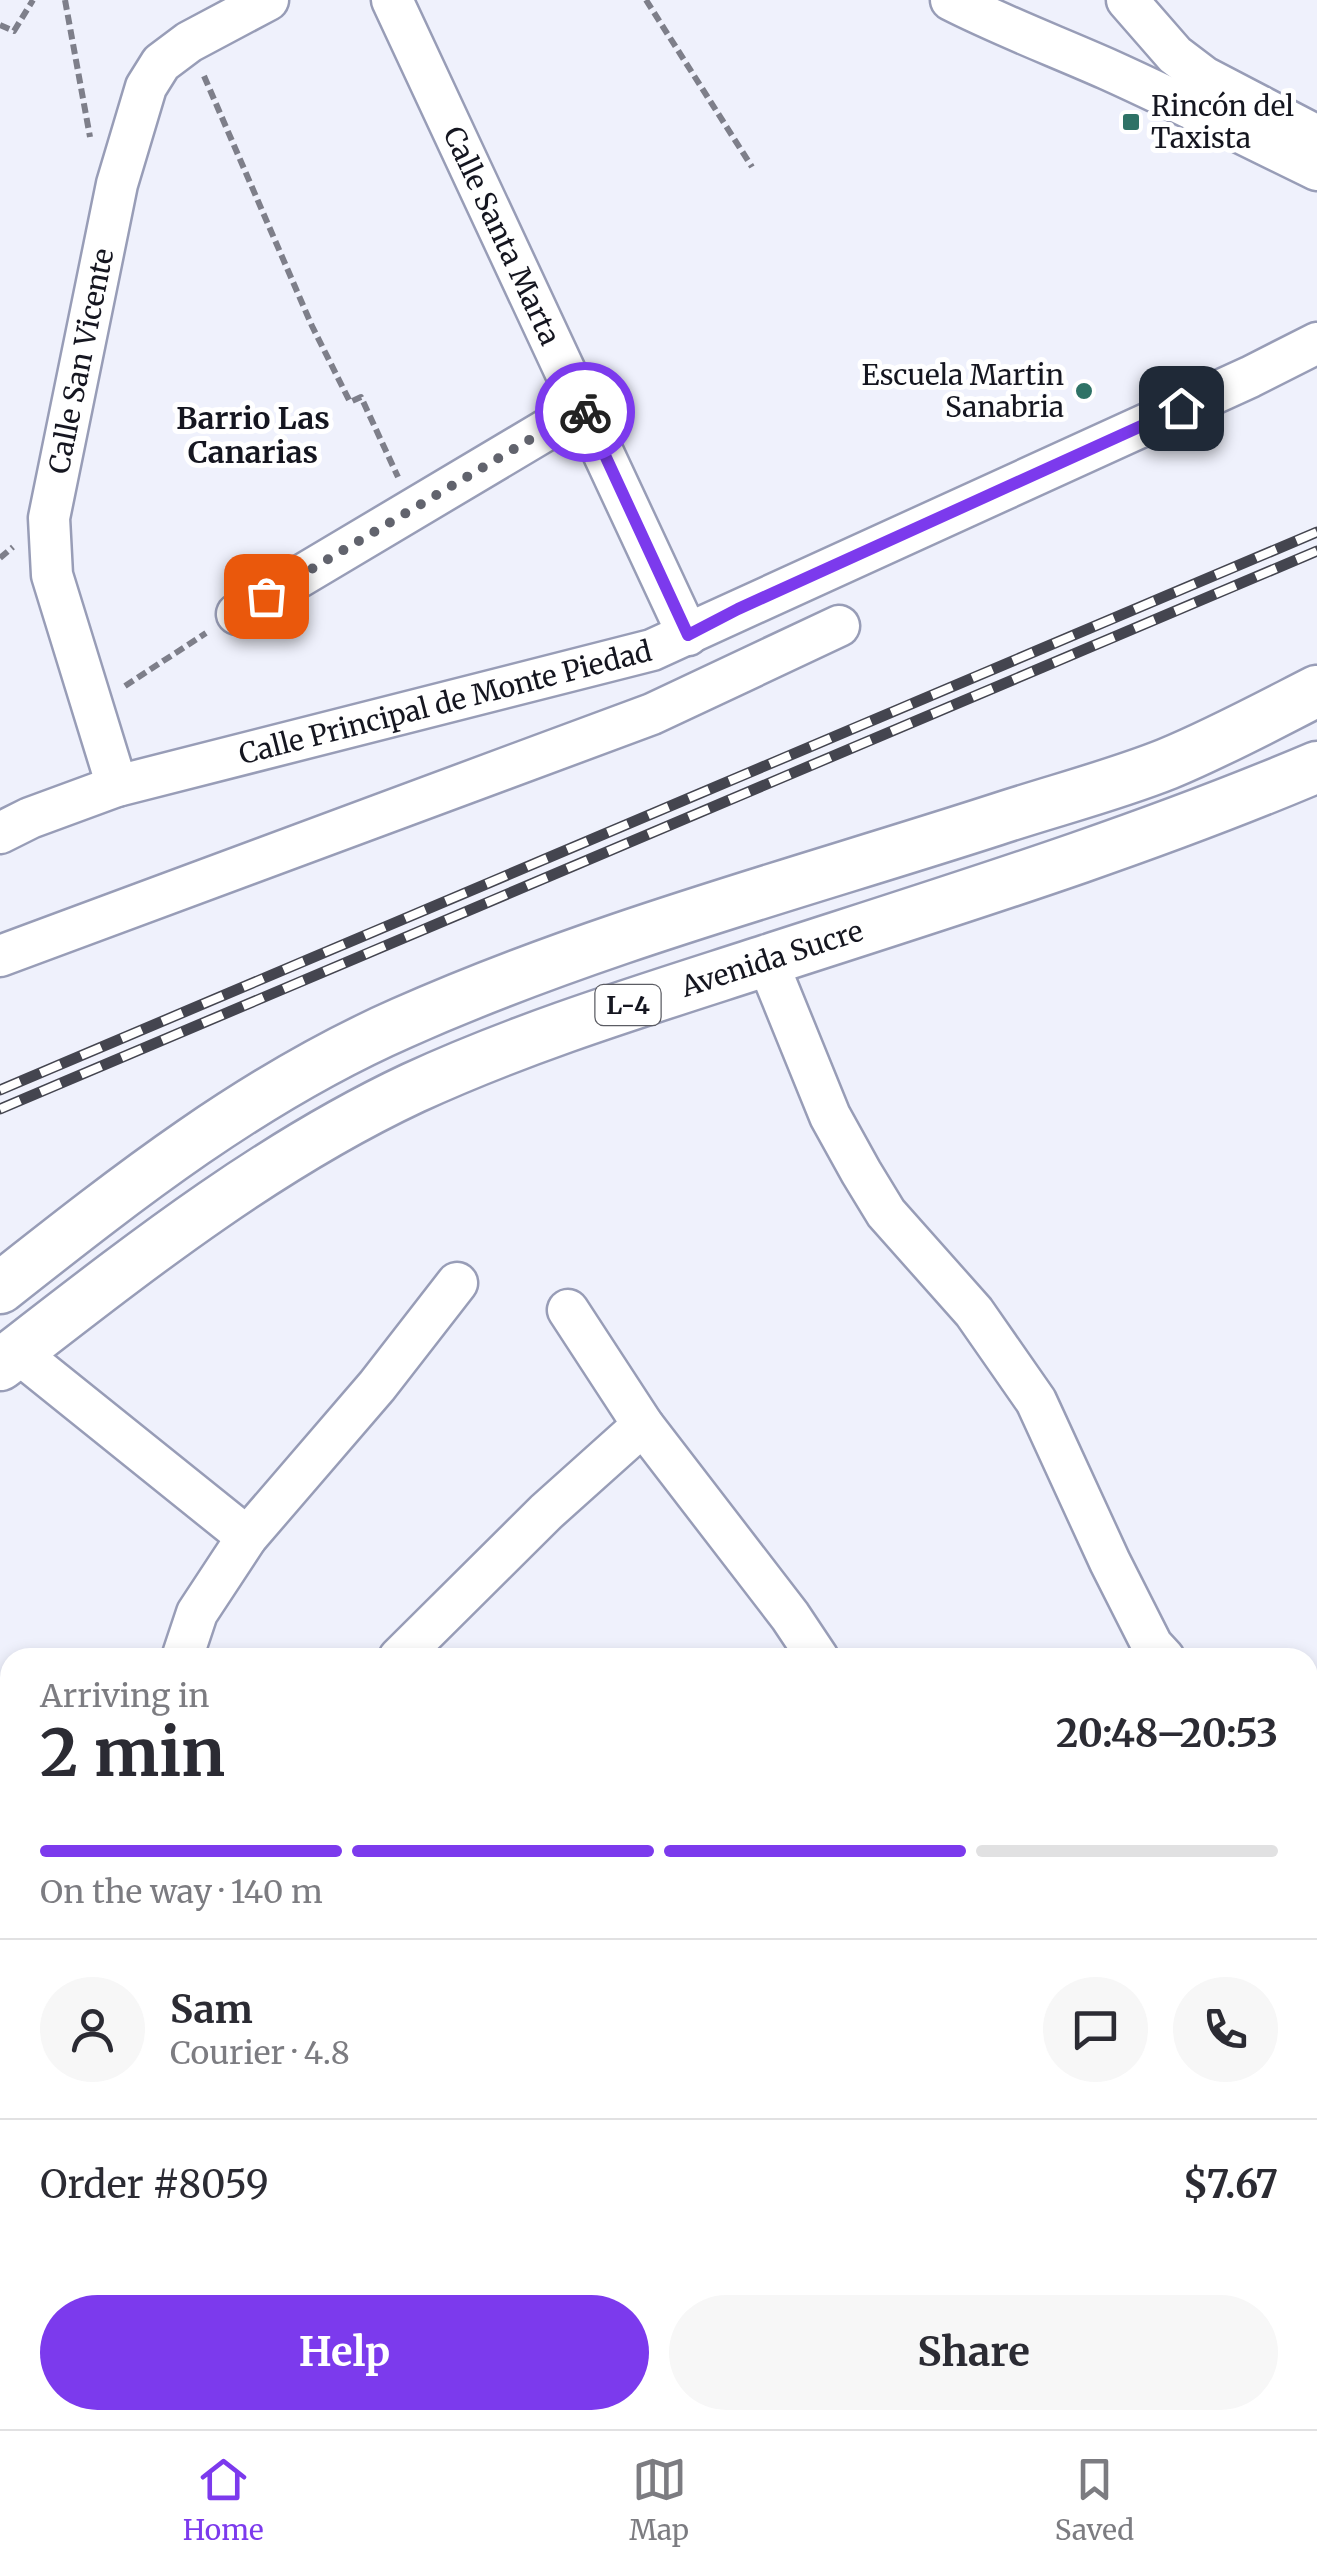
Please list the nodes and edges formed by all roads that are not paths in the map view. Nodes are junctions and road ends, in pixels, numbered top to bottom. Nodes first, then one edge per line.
1 (268, 0) edge
2 (392, 0) edge
3 (951, 0) edge
4 (1127, 0) edge
5 (1004, 12) edge
6 (1317, 136) edge
7 (1317, 170) edge
8 (1317, 342) edge
9 (583, 408) junction
10 (237, 614) road end
11 (839, 626) dead end
12 (688, 635) junction
13 (623, 659) junction
14 (1317, 691) edge
15 (628, 721) junction
16 (1317, 767) edge
17 (117, 786) junction
18 (0, 833) edge
19 (0, 956) edge
20 (767, 960) junction
21 (456, 1283) dead end
22 (0, 1288) edge
23 (568, 1310) dead end
24 (9, 1358) edge
25 (642, 1425) junction
26 (248, 1537) junction
27 (185, 1648) edge
28 (409, 1648) edge
29 (811, 1648) edge
30 (1154, 1648) edge

1 - 17 street, Calle San Vicente
2 - 9 street, Calle Santa Marta
3 - 5 street
4 - 6 street
5 - 7 street
8 - 12 street, Calle Principal de Monte Piedad
9 - 10 street
9 - 12 street, Calle Santa Marta
11 - 15 street
12 - 13 street, Calle Principal de Monte Piedad
13 - 15 street
13 - 17 street, Calle Principal de Monte Piedad
14 - 22 main road, L-4
15 - 19 street
16 - 20 main road, Avenida Sucre / L-4
17 - 18 street, Calle Principal de Monte Piedad
20 - 24 main road, Avenida Sucre / L-4
20 - 30 street
21 - 26 street
23 - 25 street
24 - 26 street
25 - 28 street
25 - 29 street
26 - 27 street

